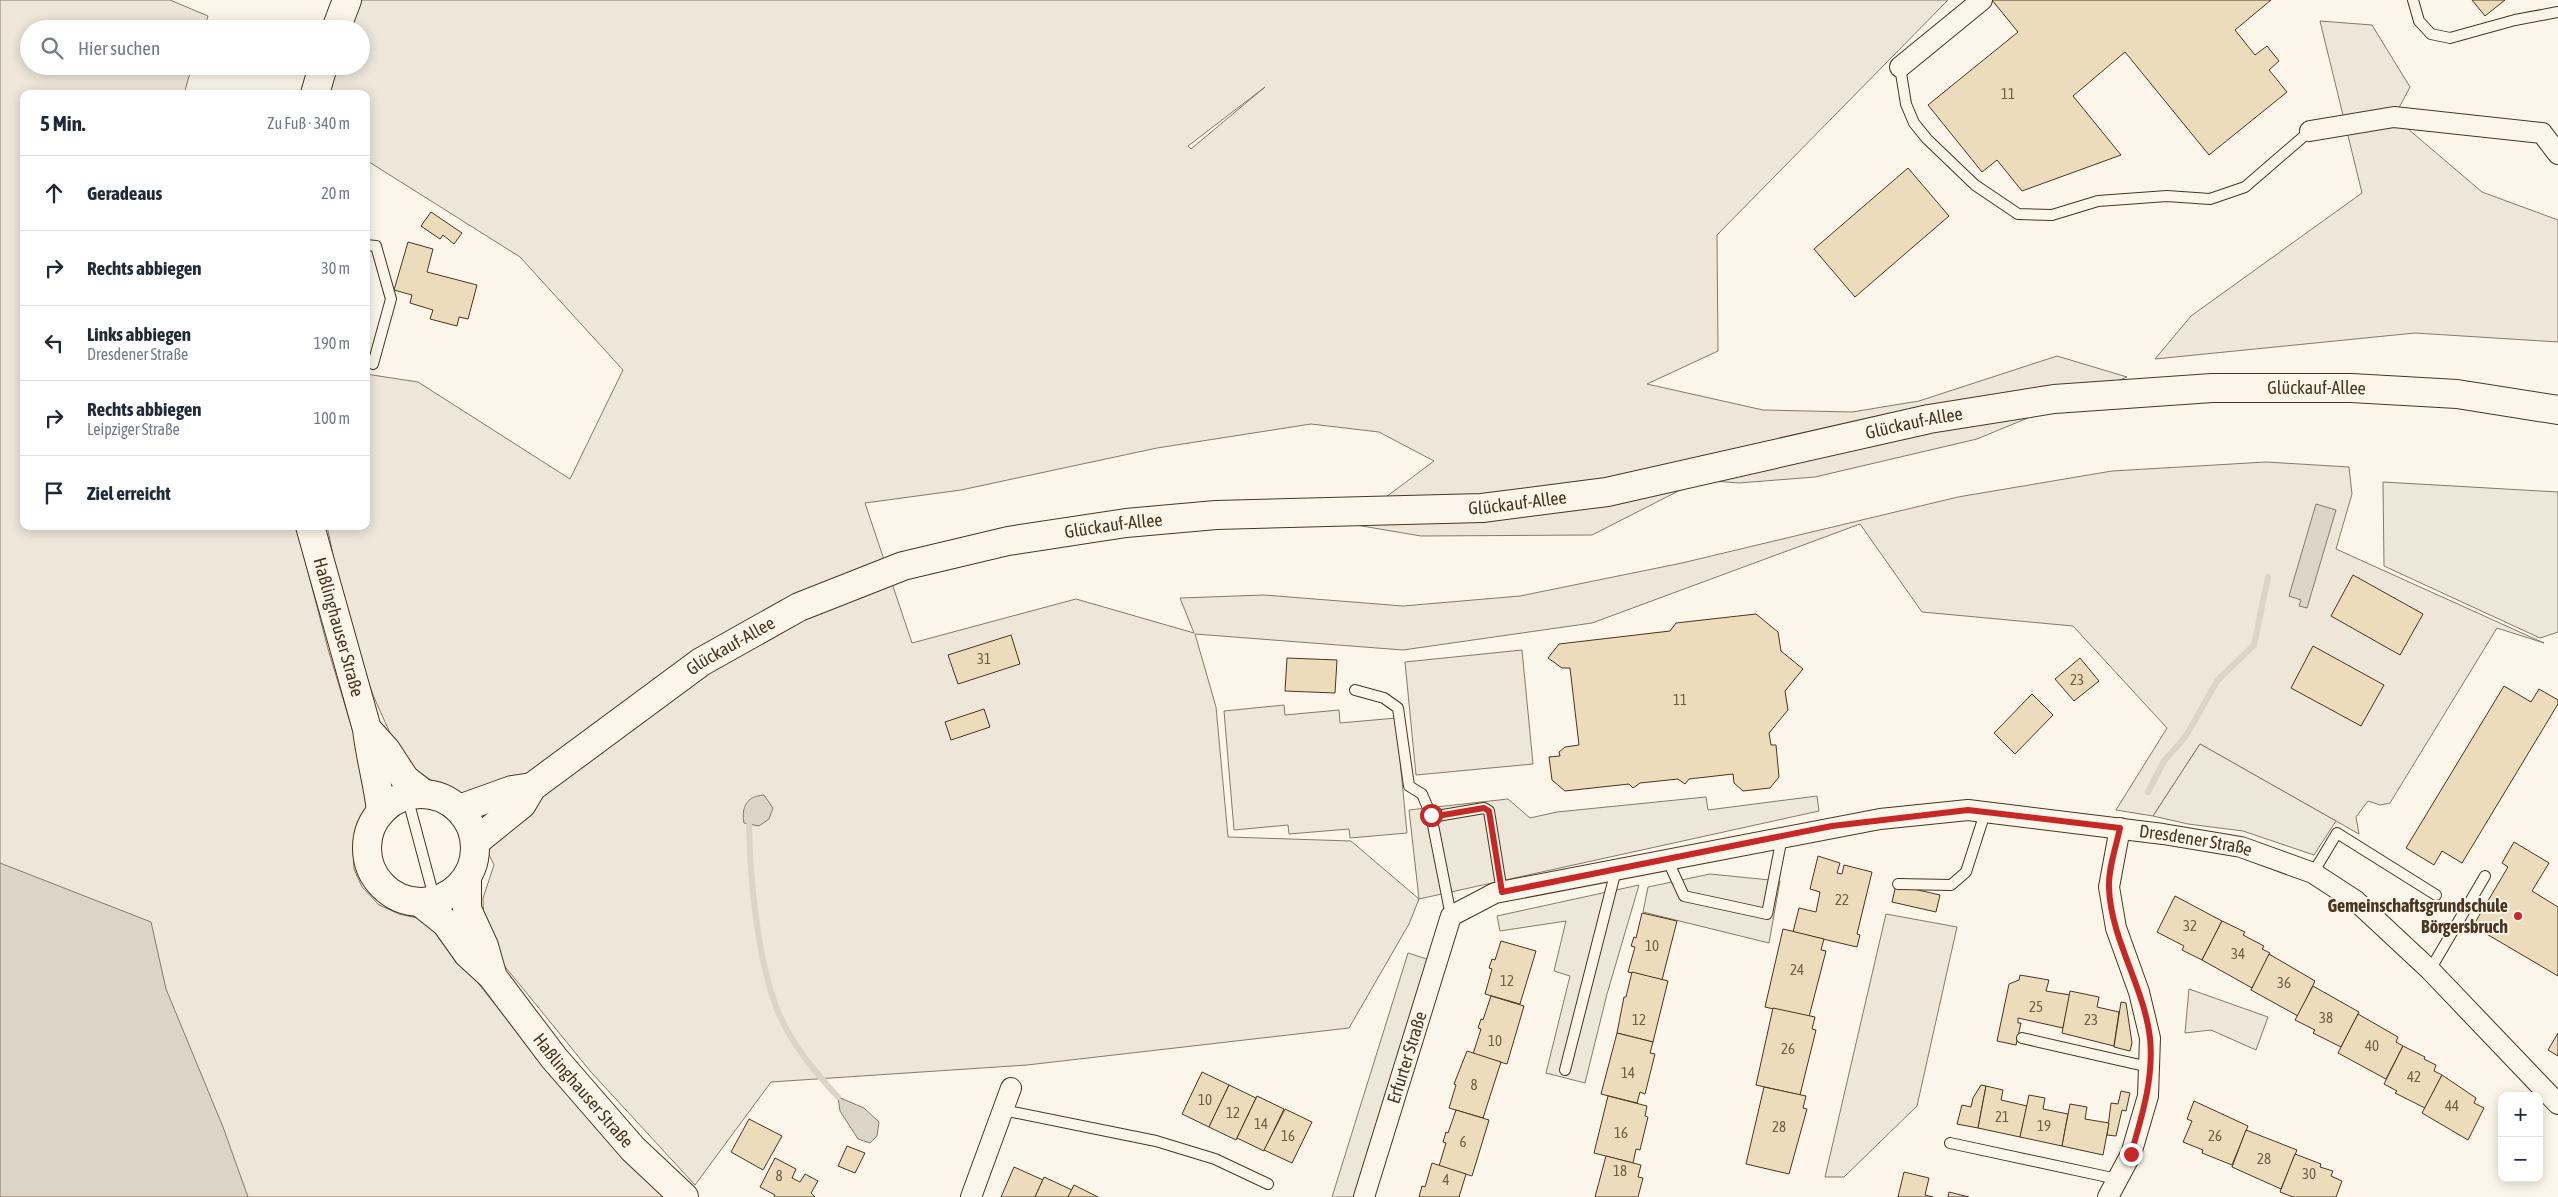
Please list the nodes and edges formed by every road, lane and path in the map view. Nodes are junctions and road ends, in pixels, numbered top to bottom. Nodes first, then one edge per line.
1 (347, 0) edge
2 (1982, 0) edge
3 (2413, 0) edge
4 (2558, 12) edge
5 (339, 20) edge
6 (1900, 67) joint
7 (321, 75) edge
8 (316, 90) edge
9 (2310, 131) joint
10 (2558, 154) edge
11 (370, 245) edge
12 (374, 364) dead end
13 (2558, 410) edge
14 (311, 530) edge
15 (1355, 690) dead end
16 (367, 729) junction
17 (532, 787) junction
18 (415, 795) junction
19 (459, 810) junction
20 (381, 811) junction
21 (1984, 813) junction
22 (1432, 819) junction
23 (2120, 828) junction
24 (1782, 837) junction
25 (475, 842) junction
26 (1667, 859) junction
27 (1616, 870) junction
28 (2313, 873) junction
29 (2485, 876) dead end
30 (466, 878) junction
31 (1898, 884) dead end
32 (1502, 892) junction
33 (2436, 895) dead end
34 (428, 902) junction
35 (1451, 916) junction
36 (2430, 970) junction
37 (492, 976) junction
38 (2022, 1038) dead end
39 (2149, 1067) junction
40 (1565, 1070) dead end
41 (1011, 1088) dead end
42 (2558, 1104) edge
43 (1003, 1110) junction
44 (1950, 1143) dead end
45 (2117, 1179) junction
46 (1268, 1184) dead end
47 (684, 1197) edge
48 (971, 1197) edge
49 (1364, 1197) edge
50 (2108, 1197) edge

1 - 5 main road
2 - 6 street
3 - 4 lane
6 - 9 lane
7 - 8 main road
9 - 10 street
11 - 12 lane
13 - 17 main road, Glückauf-Allee
14 - 16 main road, Haßlinghauser Straße
15 - 22 lane
16 - 18 main road, Haßlinghauser Straße
16 - 20 main road, Haßlinghauser Straße
17 - 19 main road, Glückauf-Allee
17 - 25 main road, Glückauf-Allee
18 - 19 main road, Haßlinghauser Straße
18 - 20 main road
18 - 34 lane
19 - 25 main road
20 - 34 main road
21 - 23 street, Dresdener Straße
21 - 24 street, Dresdener Straße
21 - 31 lane
22 - 32 lane
22 - 35 lane
23 - 28 street, Dresdener Straße
23 - 39 street
24 - 26 street, Dresdener Straße
24 - 26 lane
25 - 30 main road
26 - 27 street, Dresdener Straße
27 - 32 street, Dresdener Straße
27 - 40 lane
28 - 33 lane
28 - 36 street, Dresdener Straße
29 - 36 lane
30 - 34 main road
30 - 37 main road, Haßlinghauser Straße
32 - 35 street, Dresdener Straße
34 - 37 main road, Haßlinghauser Straße
35 - 49 street, Erfurter Straße
36 - 42 street, Dresdener Straße
37 - 47 main road, Haßlinghauser Straße
38 - 39 lane
39 - 45 street
41 - 43 street
43 - 46 lane
43 - 48 street
44 - 45 lane
45 - 50 street

